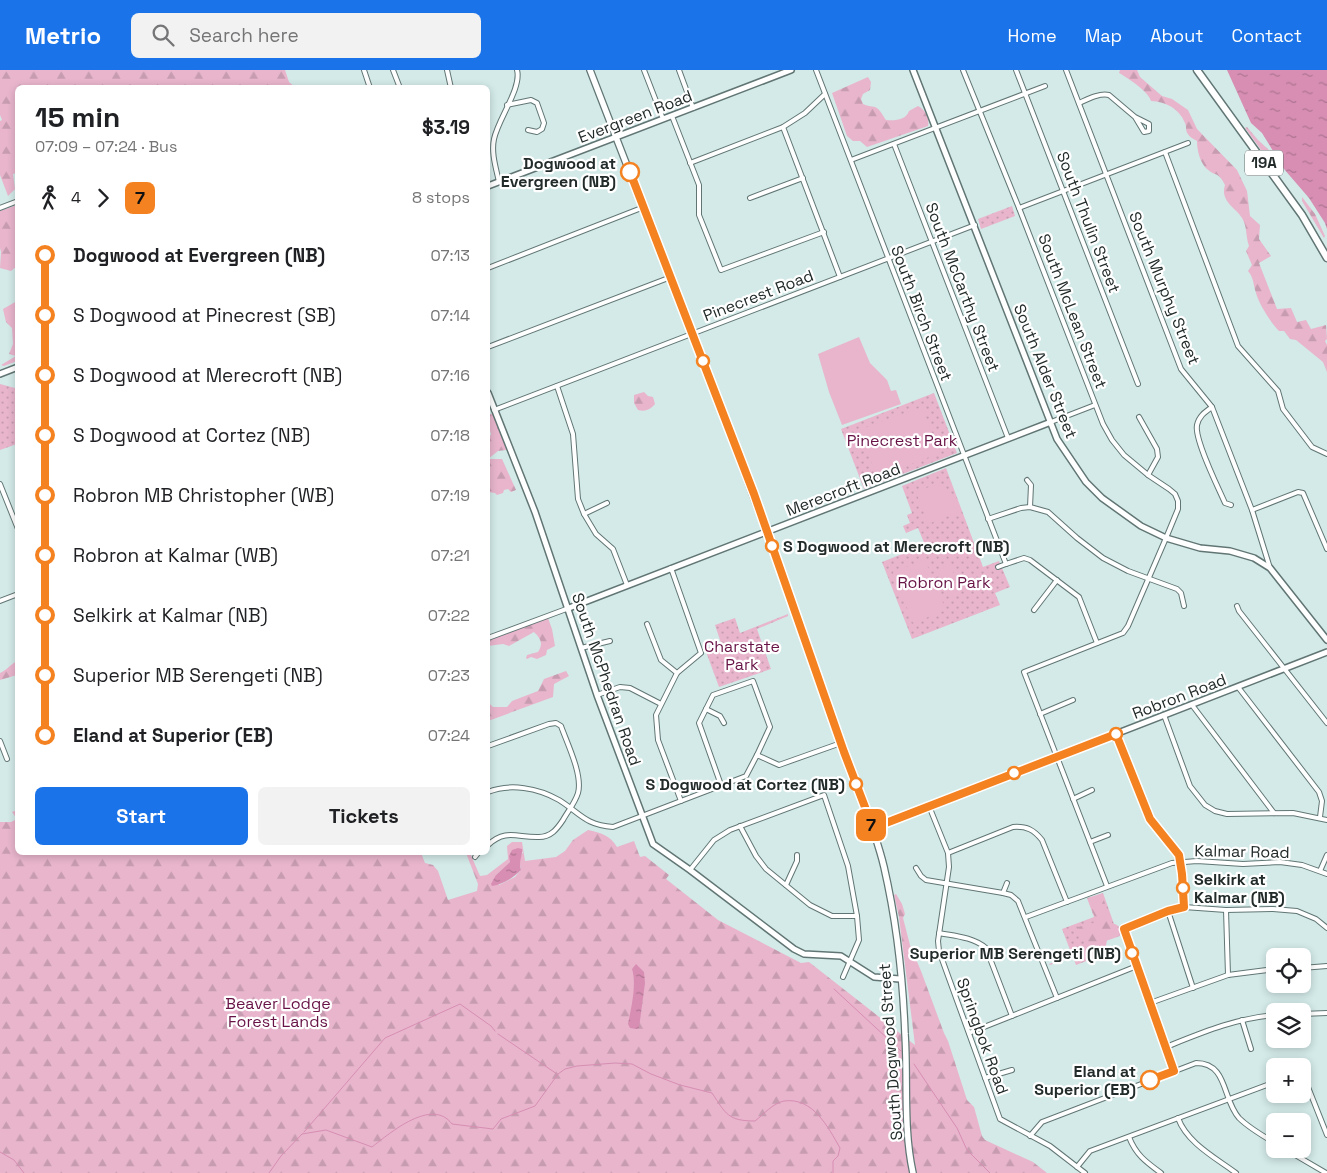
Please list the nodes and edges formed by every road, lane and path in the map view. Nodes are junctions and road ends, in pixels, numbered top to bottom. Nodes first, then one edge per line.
1 (364, 70) edge
2 (393, 70) edge
3 (446, 70) edge
4 (590, 70) edge
5 (644, 70) edge
6 (679, 70) edge
7 (791, 70) edge
8 (816, 70) edge
9 (913, 70) edge
10 (963, 70) edge
11 (1016, 70) edge
12 (1066, 70) edge
13 (1197, 70) edge
14 (517, 72) edge
15 (369, 85) edge
16 (399, 85) edge
17 (450, 85) edge
18 (1045, 86) dead end
19 (825, 94) junction
20 (1025, 94) junction
21 (1078, 103) junction
22 (507, 105) junction
23 (693, 108) junction
24 (979, 111) junction
25 (672, 116) junction
26 (1135, 117) dead end
27 (663, 119) junction
28 (783, 127) junction
29 (936, 128) junction
30 (528, 130) dead end
31 (616, 137) junction
32 (1188, 143) dead end
33 (894, 144) junction
34 (1164, 152) junction
35 (851, 160) junction
36 (690, 163) junction
37 (1106, 175) junction
38 (803, 178) junction
39 (499, 182) junction
40 (490, 185) edge
41 (1064, 192) junction
42 (750, 198) dead end
43 (15, 202) edge
44 (644, 206) junction
45 (0, 208) edge
46 (1019, 208) junction
47 (974, 225) junction
48 (824, 232) junction
49 (932, 241) junction
50 (887, 258) junction
51 (1327, 258) edge
52 (490, 267) edge
53 (671, 277) junction
54 (840, 277) junction
55 (693, 334) junction
56 (490, 346) edge
57 (15, 368) edge
58 (0, 374) edge
59 (1138, 384) dead end
60 (557, 386) junction
61 (490, 398) edge
62 (1095, 405) junction
63 (1212, 407) junction
64 (494, 410) junction
65 (1139, 417) dead end
66 (1051, 422) junction
67 (1008, 438) junction
68 (1327, 454) edge
69 (964, 455) junction
70 (1148, 475) junction
71 (1027, 480) dead end
72 (0, 484) edge
73 (607, 503) dead end
74 (1231, 505) dead end
75 (1030, 507) junction
76 (1252, 510) junction
77 (584, 514) junction
78 (15, 516) edge
79 (988, 519) junction
80 (767, 531) junction
81 (1166, 538) junction
82 (1327, 549) edge
83 (1006, 564) junction
84 (998, 567) dead end
85 (670, 568) junction
86 (1270, 568) junction
87 (1057, 580) junction
88 (1148, 580) junction
89 (627, 585) junction
90 (15, 595) edge
91 (0, 601) edge
92 (1184, 606) dead end
93 (1237, 606) dead end
94 (569, 608) junction
95 (1034, 610) dead end
96 (648, 624) dead end
97 (490, 637) edge
98 (1327, 640) edge
99 (610, 641) dead end
100 (1098, 644) junction
101 (581, 648) junction
102 (1327, 652) edge
103 (1285, 669) junction
104 (677, 673) junction
105 (1238, 687) junction
106 (597, 695) junction
107 (1073, 700) dead end
108 (661, 704) junction
109 (1192, 704) junction
110 (706, 709) junction
111 (1040, 714) junction
112 (1164, 715) junction
113 (724, 723) dead end
114 (1327, 723) edge
115 (1116, 734) junction
116 (0, 741) edge
117 (841, 743) junction
118 (490, 745) edge
119 (757, 755) junction
120 (1056, 757) junction
121 (7, 759) dead end
122 (721, 786) junction
123 (1092, 790) dead end
124 (490, 792) edge
125 (1073, 799) junction
126 (680, 801) junction
127 (929, 806) junction
128 (570, 808) junction
129 (1274, 813) junction
130 (642, 815) junction
131 (1320, 817) junction
132 (1327, 820) edge
133 (1032, 822) dead end
134 (740, 826) junction
135 (873, 828) junction
136 (1030, 828) junction
137 (1108, 835) dead end
138 (490, 842) edge
139 (1090, 842) junction
140 (948, 853) junction
141 (797, 855) dead end
142 (1327, 855) edge
143 (1180, 862) junction
144 (916, 868) dead end
145 (690, 870) junction
146 (1320, 871) junction
147 (1327, 874) edge
148 (1007, 883) dead end
149 (947, 884) junction
150 (786, 885) junction
151 (1107, 886) junction
152 (1003, 893) junction
153 (1067, 902) junction
154 (1184, 907) junction
155 (1226, 910) junction
156 (1168, 911) junction
157 (857, 916) junction
158 (1026, 917) junction
159 (1327, 928) edge
160 (939, 933) junction
161 (850, 961) junction
162 (1137, 966) junction
163 (1327, 966) edge
164 (1311, 967) edge
165 (1266, 970) edge
166 (1228, 975) junction
167 (843, 977) dead end
168 (900, 979) junction
169 (1193, 988) junction
170 (1057, 998) junction
171 (1150, 1003) junction
172 (1327, 1013) edge
173 (1311, 1014) edge
174 (1012, 1016) junction
175 (1266, 1016) edge
176 (1242, 1020) junction
177 (969, 1033) junction
178 (1166, 1047) junction
179 (1251, 1049) dead end
180 (1012, 1070) dead end
181 (1174, 1071) junction
182 (985, 1078) junction
183 (1266, 1085) edge
184 (1311, 1093) edge
185 (1228, 1100) junction
186 (1178, 1118) junction
187 (1327, 1135) edge
188 (1030, 1136) junction
189 (1129, 1137) junction
190 (1266, 1137) edge
191 (1300, 1158) edge
192 (1077, 1167) junction
193 (913, 1173) edge
194 (1085, 1173) edge
195 (1161, 1173) edge
196 (1236, 1173) edge
197 (1326, 1173) edge

1 - 15 street
2 - 16 street
3 - 17 street
4 - 31 main road, South Dogwood Street
5 - 27 street
6 - 23 street
7 - 23 street, Evergreen Road
8 - 19 street, South Birch Street
9 - 29 street, South Alder Street
10 - 24 street, South McLean Street
11 - 20 street, South Thulin Street
12 - 21 street, South Murphy Street
13 - 51 main road, 19A
14 - 22 street
18 - 20 street
19 - 28 street
19 - 35 street, South Birch Street
20 - 24 street
20 - 41 street, South Thulin Street
21 - 26 street
21 - 37 street, South Murphy Street
22 - 30 street
22 - 39 street
23 - 25 street, Evergreen Road
24 - 29 street
24 - 46 street, South McLean Street
25 - 27 street, Evergreen Road
25 - 36 street
27 - 31 street, Evergreen Road
28 - 36 street
28 - 38 street
29 - 33 street
29 - 47 street, South Alder Street
31 - 39 street, Evergreen Road
31 - 44 main road, South Dogwood Street
32 - 34 street
33 - 35 street
33 - 49 street, South McCarthy Street
34 - 37 street
34 - 68 street
35 - 50 street, South Birch Street
36 - 48 street
37 - 41 street
37 - 63 street, South Murphy Street
38 - 42 street
38 - 48 street
39 - 40 street, Evergreen Road
41 - 46 street
41 - 59 street, South Thulin Street
43 - 45 street
44 - 52 street
44 - 53 main road, South Dogwood Street
46 - 62 street, South McLean Street
47 - 49 street, Pinecrest Road
47 - 66 street, South Alder Street
48 - 54 street
49 - 50 street, Pinecrest Road
49 - 67 street, South McCarthy Street
50 - 54 street, Pinecrest Road
50 - 69 street, South Birch Street
53 - 55 main road, South Dogwood Street
53 - 56 street
54 - 55 street, Pinecrest Road
55 - 60 street, Pinecrest Road
55 - 80 main road, South Dogwood Street
57 - 58 street
60 - 64 street, Pinecrest Road
60 - 77 street
61 - 64 street, South McPhedran Road
62 - 66 street, Merecroft Road
62 - 70 street, South McLean Street
63 - 74 street
63 - 76 street, South Murphy Street
64 - 94 street, South McPhedran Road
65 - 70 street
66 - 67 street, Merecroft Road
66 - 81 street, South Alder Street
67 - 69 street, Merecroft Road
69 - 79 street, South Birch Street
69 - 80 street, Merecroft Road
70 - 81 street, South McLean Street
71 - 75 street
72 - 78 street
73 - 77 street
75 - 79 street
75 - 88 street
76 - 82 street
76 - 86 street, South Murphy Street
77 - 89 street
79 - 83 street, South Birch Street
80 - 85 street, Merecroft Road
80 - 117 main road, South Dogwood Street
81 - 86 street, South Alder Street
81 - 88 street
83 - 84 street
83 - 87 street
85 - 89 street, Merecroft Road
85 - 104 street
86 - 98 street, South Alder Street
87 - 95 street
87 - 100 street
88 - 92 street
88 - 100 street
89 - 94 street, Merecroft Road
90 - 91 street
93 - 103 street
94 - 97 street, Merecroft Road
94 - 101 street, South McPhedran Road
96 - 104 street
99 - 101 street
100 - 111 street
101 - 106 street, South McPhedran Road
102 - 103 street, Robron Road
103 - 105 street, Robron Road
103 - 114 street
104 - 108 street
105 - 109 street, Robron Road
105 - 131 street
106 - 108 street
106 - 130 street, South McPhedran Road
107 - 111 street
108 - 126 street
109 - 112 street, Robron Road
109 - 129 street
110 - 113 street
110 - 119 street
110 - 122 street
111 - 120 street
112 - 115 street, Robron Road
112 - 129 street
115 - 120 street, Robron Road
115 - 143 street, Kalmar Road
116 - 121 street
117 - 119 street
117 - 135 main road, South Dogwood Street
118 - 128 street
119 - 122 street
120 - 125 street
120 - 127 street, Robron Road
122 - 126 street
123 - 125 street
124 - 128 street
125 - 139 street
126 - 130 street
127 - 135 street, Robron Road
127 - 140 street, Springbok Road
128 - 130 street
128 - 138 street
129 - 131 street
130 - 145 street, South McPhedran Road
131 - 132 street
133 - 136 street
134 - 145 street
134 - 150 street
134 - 157 street
135 - 168 main road, South Dogwood Street
136 - 140 street
136 - 153 street
137 - 139 street
139 - 151 street
140 - 149 street, Springbok Road
141 - 150 street
142 - 146 street
143 - 146 street, Kalmar Road
143 - 151 street
143 - 154 street
144 - 149 street
145 - 161 street, South McPhedran Road
146 - 147 street, Kalmar Road
148 - 152 street
149 - 152 street
149 - 160 street, Springbok Road
150 - 157 street
151 - 153 street
152 - 158 street
153 - 158 street
154 - 155 street
154 - 156 street
155 - 159 street
155 - 166 street
156 - 162 street
156 - 169 street
157 - 161 street
158 - 170 street
160 - 174 street
160 - 177 street, Springbok Road
161 - 167 street
161 - 168 street, South McPhedran Road
162 - 170 street
162 - 171 street
163 - 164 street
165 - 166 street
166 - 169 street
168 - 193 main road, South Dogwood Street
169 - 171 street
170 - 174 street
171 - 178 street
172 - 173 street
174 - 177 street
175 - 176 street
176 - 178 street
176 - 179 street
177 - 182 street, Springbok Road
178 - 181 street
180 - 182 street
181 - 185 street
181 - 188 street
182 - 188 street, Springbok Road
183 - 185 street
184 - 187 street
185 - 186 street
185 - 190 street
186 - 189 street
186 - 196 street
188 - 192 street, Springbok Road
189 - 192 street
189 - 195 street
191 - 197 street
192 - 194 street, Springbok Road

